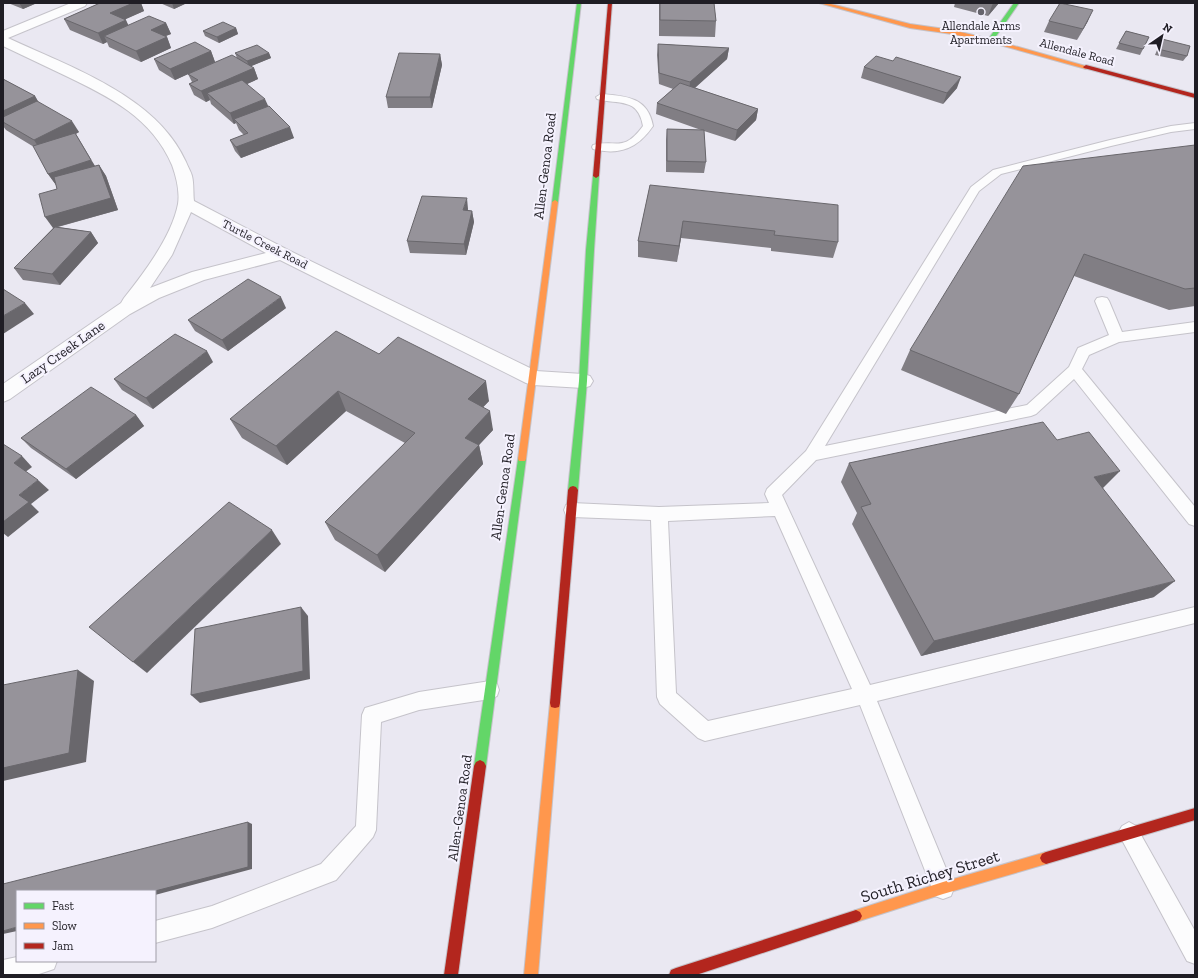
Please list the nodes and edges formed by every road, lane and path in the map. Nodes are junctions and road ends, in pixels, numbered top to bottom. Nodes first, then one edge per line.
1 (81, 3) edge
2 (579, 3) edge
3 (610, 3) edge
4 (821, 3) edge
5 (1017, 3) edge
6 (918, 17) dead end
7 (952, 32) junction
8 (3, 36) edge
9 (3, 41) edge
10 (990, 41) junction
11 (1195, 96) edge
12 (599, 99) junction
13 (1195, 126) edge
14 (1171, 129) junction
15 (1195, 136) edge
16 (597, 147) junction
17 (186, 203) junction
18 (282, 254) junction
19 (1102, 301) dead end
20 (123, 310) junction
21 (1195, 326) edge
22 (1117, 337) junction
23 (1075, 370) junction
24 (533, 378) junction
25 (584, 381) junction
26 (3, 394) edge
27 (811, 455) junction
28 (780, 509) junction
29 (572, 510) junction
30 (659, 514) junction
31 (1195, 519) edge
32 (1195, 615) edge
33 (490, 690) junction
34 (865, 695) junction
35 (1195, 814) edge
36 (1129, 833) junction
37 (943, 888) junction
38 (156, 932) edge
39 (1195, 953) edge
40 (42, 962) edge
41 (3, 972) edge
42 (451, 975) edge
43 (532, 975) edge
44 (676, 975) edge

1 - 8 street
2 - 24 main road, Allen-Genoa Road
3 - 12 main road
4 - 7 main road, Allendale Road
5 - 10 main road
6 - 7 main road, Allendale Road
7 - 10 main road, Allendale Road
9 - 17 street
10 - 11 main road, Allendale Road
12 - 16 main road
12 - 16 lane
13 - 14 lane
14 - 15 lane
14 - 27 lane
16 - 25 main road
17 - 18 street, Turtle Creek Road
17 - 20 street, Lazy Creek Lane
18 - 20 street, Lazy Creek Lane
18 - 24 street, Turtle Creek Road
19 - 22 lane
20 - 26 street, Lazy Creek Lane
21 - 22 lane
22 - 23 lane
23 - 27 lane
23 - 31 lane
24 - 25 street, Turtle Creek Road
24 - 33 main road, Allen-Genoa Road
25 - 29 main road
27 - 28 lane
28 - 30 lane
28 - 34 lane
29 - 30 lane
29 - 43 main road
30 - 34 lane
32 - 34 lane
33 - 38 lane
33 - 42 main road, Allen-Genoa Road
34 - 37 lane
35 - 36 main road, South Richey Street
36 - 37 main road, South Richey Street
36 - 39 lane
37 - 44 main road, South Richey Street
40 - 41 lane

